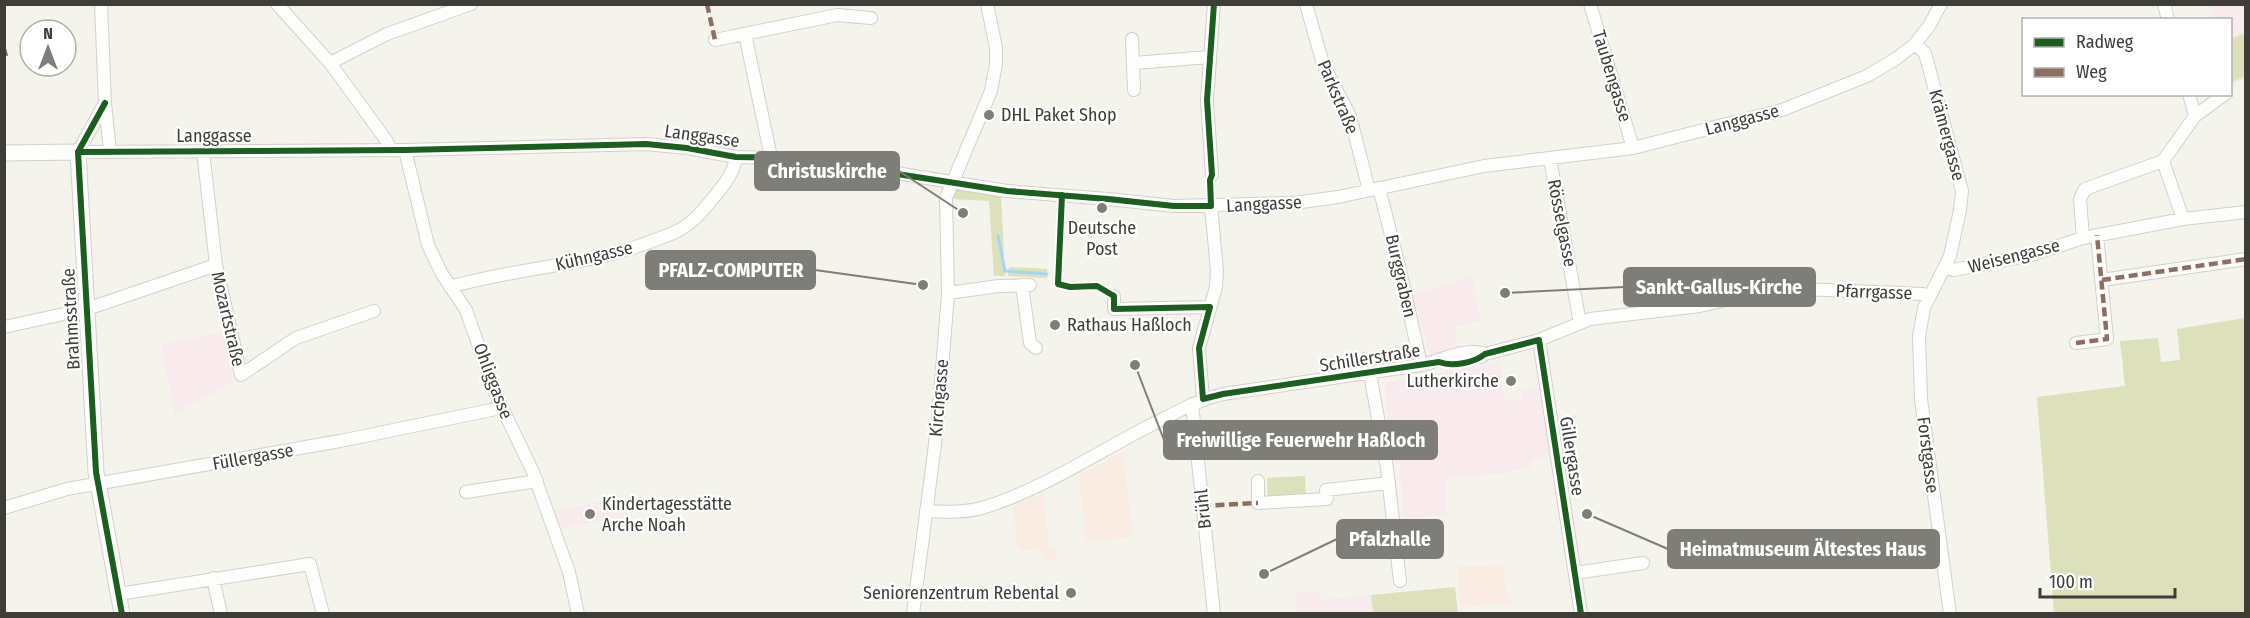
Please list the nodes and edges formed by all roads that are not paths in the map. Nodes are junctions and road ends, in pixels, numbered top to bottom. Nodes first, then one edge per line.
1 (101, 4) edge
2 (277, 4) edge
3 (471, 4) edge
4 (987, 4) edge
5 (1214, 4) edge
6 (1306, 4) edge
7 (1590, 4) edge
8 (1941, 4) edge
9 (837, 10) edge
10 (871, 18) dead end
11 (745, 34) junction
12 (1132, 39) dead end
13 (715, 40) dead end
14 (1915, 44) junction
15 (1209, 57) junction
16 (330, 63) junction
17 (1134, 63) junction
18 (1134, 90) dead end
19 (2190, 96) edge
20 (2224, 96) edge
21 (105, 103) junction
22 (2195, 116) junction
23 (1633, 148) junction
24 (391, 150) junction
25 (405, 150) junction
26 (110, 151) junction
27 (203, 151) junction
28 (78, 152) junction
29 (4, 153) edge
30 (736, 157) junction
31 (771, 157) junction
32 (1550, 159) junction
33 (2163, 161) junction
34 (1212, 175) dead end
35 (951, 182) junction
36 (1374, 189) junction
37 (1212, 206) junction
38 (2246, 212) edge
39 (2183, 219) junction
40 (2097, 235) junction
41 (2084, 238) junction
42 (2246, 259) edge
43 (216, 266) junction
44 (1945, 267) junction
45 (2102, 280) junction
46 (450, 287) junction
47 (948, 293) junction
48 (1114, 296) dead end
49 (1928, 297) junction
50 (1210, 307) junction
51 (87, 309) junction
52 (374, 311) dead end
53 (1580, 322) junction
54 (4, 327) edge
55 (1539, 340) junction
56 (2076, 343) dead end
57 (1036, 348) dead end
58 (1421, 365) junction
59 (1370, 374) junction
60 (1197, 401) junction
61 (501, 408) junction
62 (537, 481) junction
63 (1258, 481) dead end
64 (1389, 483) junction
65 (98, 484) junction
66 (466, 492) dead end
67 (4, 508) edge
68 (926, 512) junction
69 (1643, 563) dead end
70 (1575, 573) junction
71 (213, 578) junction
72 (1400, 581) dead end
73 (119, 594) junction
74 (122, 614) edge
75 (221, 614) edge
76 (323, 614) edge
77 (578, 614) edge
78 (913, 614) edge
79 (1214, 614) edge
80 (1581, 614) edge
81 (1950, 614) edge

1 - 21 street
2 - 16 street
3 - 16 street
4 - 35 street, Kirchgasse
5 - 15 street
6 - 36 street, Parkstraße
7 - 23 street, Taubengasse
8 - 14 street, Langgasse
9 - 10 street
9 - 11 street
11 - 13 street
11 - 31 street
12 - 17 street
14 - 23 street, Langgasse
14 - 44 street, Krämergasse
15 - 17 street
15 - 34 street
16 - 24 street
17 - 18 street
19 - 22 street
20 - 22 street
21 - 26 street
21 - 28 street
22 - 33 street
23 - 32 street, Langgasse
24 - 25 street, Langgasse
24 - 27 street, Langgasse
25 - 30 street, Langgasse
25 - 46 street, Ohliggasse
26 - 27 street, Langgasse
26 - 28 street, Langgasse
27 - 43 street, Mozartstraße
28 - 29 main road
28 - 51 main road, Brahmsstraße
30 - 31 street, Langgasse
30 - 46 street, Kühngasse
31 - 35 street, Langgasse
32 - 36 street, Langgasse
32 - 53 street, Rösselgasse
33 - 39 street
33 - 41 street, Weisengasse
35 - 37 street, Langgasse
35 - 47 street, Kirchgasse
36 - 37 street, Langgasse
36 - 58 street, Burggraben
37 - 50 street, Brühl
38 - 39 street, Weisengasse
39 - 40 street, Weisengasse
40 - 41 street, Weisengasse
40 - 45 street
41 - 44 street, Weisengasse
42 - 45 street
43 - 51 street
43 - 52 street, Mozartstraße
44 - 49 street, Krämergasse
45 - 56 street
46 - 61 street, Ohliggasse
47 - 57 street
47 - 68 street, Kirchgasse
48 - 50 street
49 - 53 street, Pfarrgasse
49 - 81 street, Forstgasse
50 - 60 street, Brühl
51 - 54 street
51 - 65 main road, Brahmsstraße
53 - 55 street, Pfarrgasse
55 - 58 street, Schillerstraße
55 - 70 street, Gillergasse
58 - 59 street, Schillerstraße
59 - 60 street, Schillerstraße
59 - 64 street
60 - 68 street, Schillerstraße
60 - 79 street, Brühl
61 - 62 street, Ohliggasse
61 - 65 street, Füllergasse
62 - 66 street
62 - 77 street, Ohliggasse
63 - 64 street
64 - 72 street
65 - 67 street, Füllergasse
65 - 73 main road, Brahmsstraße
68 - 78 street, Kirchgasse
69 - 70 street
70 - 80 street, Gillergasse
71 - 73 street
71 - 75 street
71 - 76 street
73 - 74 main road, Brahmsstraße

